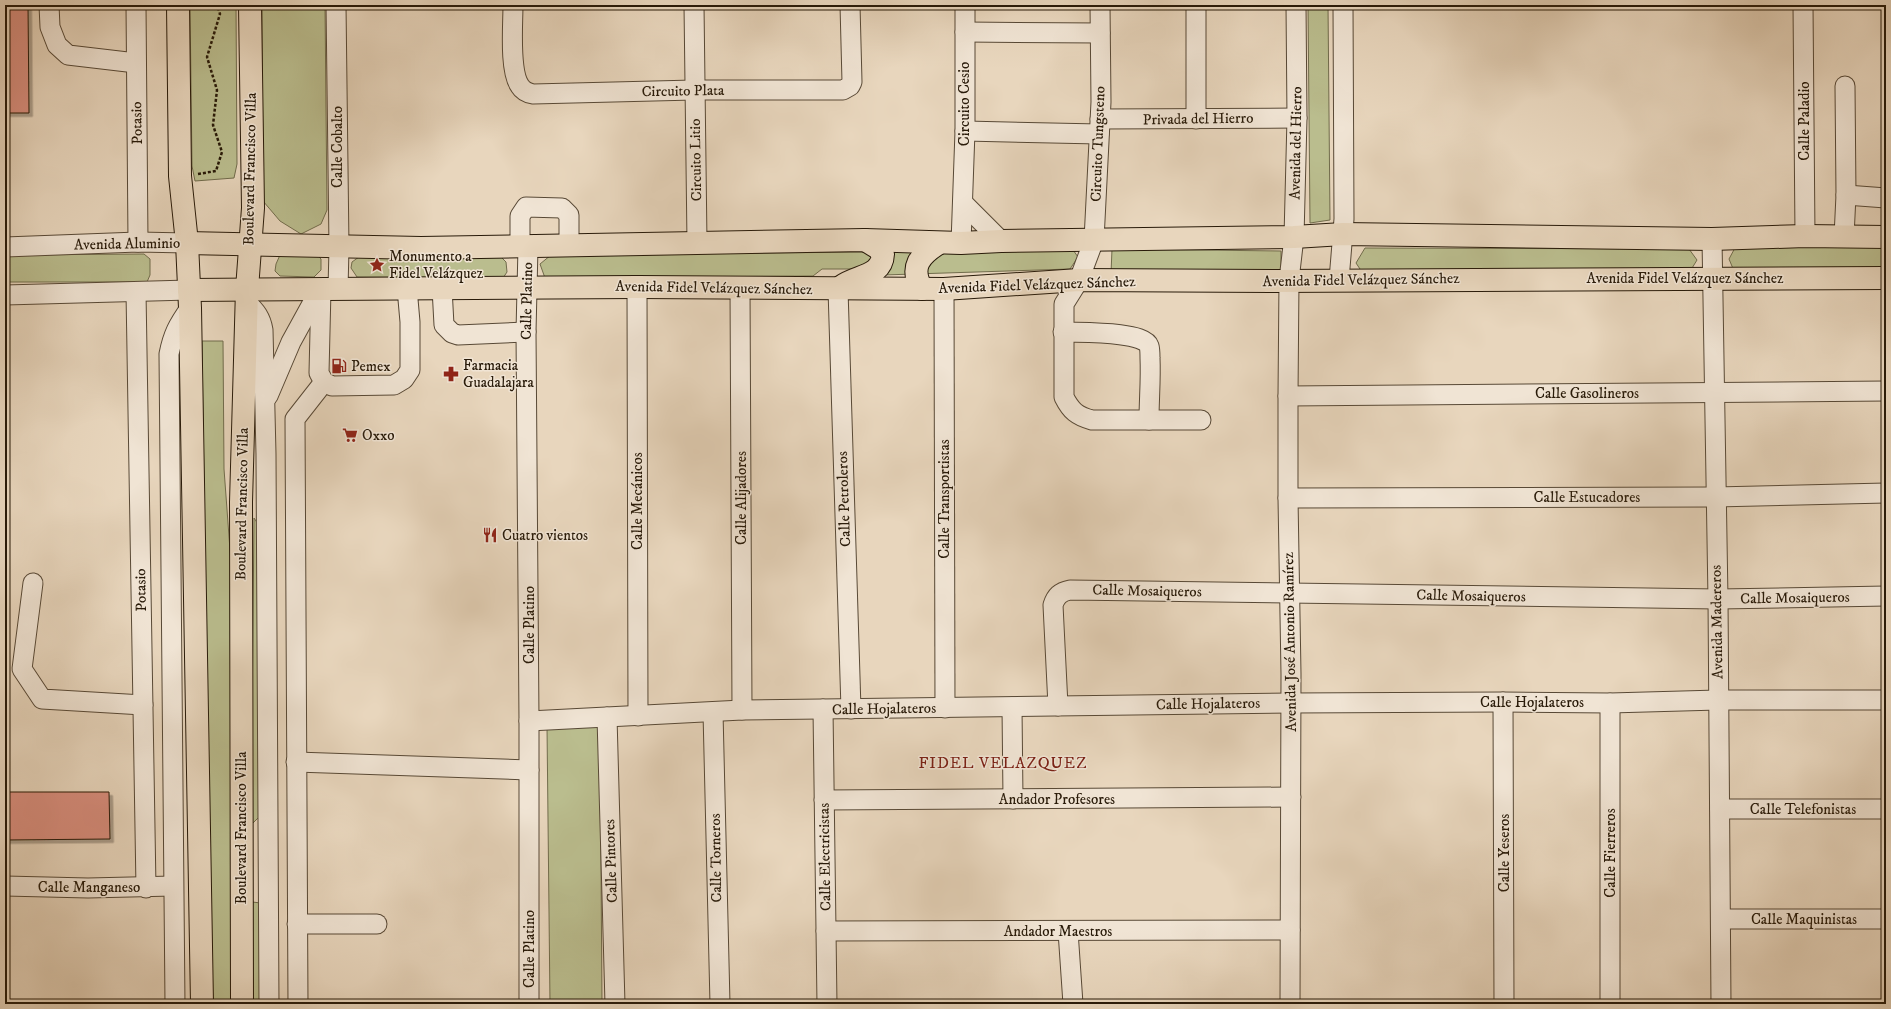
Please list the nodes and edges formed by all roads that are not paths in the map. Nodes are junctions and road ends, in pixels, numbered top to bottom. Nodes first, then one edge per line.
1 (49, 5) edge
2 (136, 5) edge
3 (178, 5) edge
4 (250, 5) edge
5 (336, 5) edge
6 (513, 5) edge
7 (694, 5) edge
8 (850, 5) edge
9 (965, 5) edge
10 (1100, 5) edge
11 (1196, 5) edge
12 (1296, 5) edge
13 (1343, 5) edge
14 (1803, 5) edge
15 (965, 32) junction
16 (1100, 33) junction
17 (136, 63) junction
18 (1845, 86) dead end
19 (694, 90) junction
20 (1297, 118) junction
21 (1196, 119) junction
22 (1099, 127) junction
23 (965, 131) junction
24 (1846, 195) junction
25 (1886, 198) edge
26 (962, 203) junction
27 (1343, 234) junction
28 (1805, 236) junction
29 (1294, 237) junction
30 (1844, 237) junction
31 (1886, 237) edge
32 (1712, 239) junction
33 (865, 240) junction
34 (1094, 240) junction
35 (1001, 241) junction
36 (138, 242) junction
37 (698, 242) junction
38 (187, 243) junction
39 (939, 243) junction
40 (961, 243) junction
41 (249, 244) junction
42 (569, 244) junction
43 (5, 247) edge
44 (524, 247) junction
45 (339, 248) junction
46 (1713, 278) junction
47 (1886, 278) edge
48 (1079, 280) junction
49 (1290, 280) junction
50 (1340, 280) junction
51 (637, 286) junction
52 (740, 286) junction
53 (527, 287) junction
54 (407, 288) junction
55 (442, 288) junction
56 (329, 289) junction
57 (838, 289) junction
58 (922, 289) junction
59 (944, 289) junction
60 (136, 292) junction
61 (5, 295) edge
62 (247, 296) junction
63 (190, 299) junction
64 (526, 332) junction
65 (1063, 332) junction
66 (324, 382) junction
67 (1886, 391) edge
68 (1713, 392) junction
69 (1288, 396) junction
70 (265, 403) junction
71 (1149, 420) junction
72 (1201, 420) dead end
73 (1886, 493) edge
74 (1715, 497) junction
75 (1288, 498) junction
76 (33, 583) dead end
77 (1290, 593) junction
78 (1886, 596) edge
79 (1718, 599) junction
80 (1718, 700) junction
81 (1886, 700) edge
82 (1503, 702) junction
83 (1291, 703) junction
84 (1610, 703) junction
85 (143, 705) junction
86 (1058, 706) junction
87 (1012, 707) junction
88 (945, 708) junction
89 (822, 709) junction
90 (851, 709) junction
91 (268, 710) junction
92 (296, 710) junction
93 (742, 710) junction
94 (713, 712) junction
95 (638, 716) junction
96 (607, 717) junction
97 (530, 721) junction
98 (296, 762) junction
99 (529, 770) junction
100 (1291, 797) junction
101 (1013, 799) junction
102 (824, 800) junction
103 (1720, 809) junction
104 (1886, 809) edge
105 (241, 861) junction
106 (268, 861) junction
107 (5, 886) edge
108 (173, 886) junction
109 (146, 888) junction
110 (1722, 919) junction
111 (1886, 919) edge
112 (297, 924) junction
113 (377, 924) dead end
114 (1068, 930) junction
115 (1290, 930) junction
116 (826, 932) junction
117 (175, 1004) edge
118 (202, 1004) edge
119 (242, 1004) edge
120 (269, 1004) edge
121 (298, 1004) edge
122 (529, 1004) edge
123 (616, 1004) edge
124 (720, 1004) edge
125 (827, 1004) edge
126 (1073, 1004) edge
127 (1290, 1004) edge
128 (1504, 1004) edge
129 (1610, 1004) edge
130 (1721, 1004) edge

1 - 17 street
2 - 17 street, Potasio
3 - 38 main road
4 - 41 main road, Boulevard Francisco Villa
5 - 45 street, Calle Cobalto
6 - 19 street, Circuito Plata
7 - 19 street, Circuito Litio
8 - 19 street, Circuito Plata
9 - 15 street, Circuito Cesio
10 - 16 street, Circuito Tungsteno
11 - 21 street
12 - 20 street, Avenida del Hierro
13 - 27 street
14 - 28 street, Calle Paladio
15 - 16 street
15 - 23 street, Circuito Cesio
16 - 22 street, Circuito Tungsteno
17 - 36 street, Potasio
18 - 24 street
19 - 37 street, Circuito Litio
20 - 21 street, Privada del Hierro
20 - 29 street, Avenida del Hierro
21 - 22 street, Privada del Hierro
22 - 23 street, Privada del Hierro
22 - 34 street, Circuito Tungsteno
23 - 26 street, Circuito Cesio
24 - 25 street
24 - 30 street
26 - 35 street
26 - 40 street, Circuito Cesio
27 - 29 main road
27 - 32 main road
27 - 50 street
28 - 30 main road
28 - 32 main road
29 - 34 main road
29 - 49 street, Avenida del Hierro
30 - 31 main road
32 - 46 street, Avenida Madereros
33 - 37 main road
33 - 39 main road
33 - 57 main road
34 - 35 main road
34 - 48 street, Circuito Tungsteno
35 - 40 main road
36 - 38 street, Avenida Aluminio
36 - 43 street, Avenida Aluminio
37 - 42 main road
38 - 41 main road, Avenida Aluminio
38 - 63 main road
39 - 40 main road
39 - 58 main road
41 - 45 main road
41 - 62 main road, Boulevard Francisco Villa
42 - 44 main road
42 - 44 street, Calle Platino
44 - 45 main road
44 - 53 street, Calle Platino
45 - 56 street, Calle Cobalto
46 - 47 main road, Avenida Fidel Velázquez Sánchez
46 - 50 main road, Avenida Fidel Velázquez Sánchez
46 - 68 street, Avenida Madereros
48 - 49 main road, Avenida Fidel Velázquez Sánchez
48 - 59 main road, Avenida Fidel Velázquez Sánchez
48 - 65 street, Circuito Tungsteno
49 - 50 main road, Avenida Fidel Velázquez Sánchez
49 - 69 street, Avenida José Antonio Ramírez
51 - 52 main road, Avenida Fidel Velázquez Sánchez
51 - 53 main road, Avenida Fidel Velázquez Sánchez
51 - 95 street, Calle Mecánicos
52 - 57 main road, Avenida Fidel Velázquez Sánchez
52 - 93 street, Calle Alijadores
53 - 55 main road, Avenida Fidel Velázquez Sánchez
53 - 64 street, Calle Platino
54 - 55 main road, Avenida Fidel Velázquez Sánchez
54 - 56 main road, Avenida Fidel Velázquez Sánchez
54 - 66 street
55 - 64 street
56 - 62 main road, Avenida Fidel Velázquez Sánchez
56 - 66 street, Calle Cobalto
56 - 70 street
57 - 58 main road, Avenida Fidel Velázquez Sánchez
57 - 90 street, Calle Petroleros
58 - 59 main road, Avenida Fidel Velázquez Sánchez
59 - 88 street, Calle Transportistas
60 - 61 street
60 - 63 street
60 - 85 street, Potasio
62 - 63 main road, Avenida Fidel Velázquez Sánchez
62 - 70 street
62 - 105 main road, Boulevard Francisco Villa
63 - 108 street
63 - 118 main road
64 - 97 street, Calle Platino
65 - 71 street, Circuito Tungsteno
65 - 71 street
66 - 92 street
67 - 68 street, Calle Gasolineros
68 - 69 street, Calle Gasolineros
68 - 74 street, Avenida Madereros
69 - 75 street, Avenida José Antonio Ramírez
70 - 91 street
71 - 72 street, Circuito Tungsteno
73 - 74 street, Calle Estucadores
74 - 75 street, Calle Estucadores
74 - 79 street, Avenida Madereros
75 - 77 street, Avenida José Antonio Ramírez
76 - 85 street
77 - 79 street, Calle Mosaiqueros
77 - 83 street, Avenida José Antonio Ramírez
77 - 86 street, Calle Mosaiqueros
78 - 79 street, Calle Mosaiqueros
79 - 80 street, Avenida Madereros
80 - 81 street, Calle Hojalateros
80 - 84 street, Calle Hojalateros
80 - 103 street, Avenida Madereros
82 - 83 street, Calle Hojalateros
82 - 84 street, Calle Hojalateros
82 - 128 street, Calle Yeseros
83 - 86 street, Calle Hojalateros
83 - 100 street, Avenida José Antonio Ramírez
84 - 129 street, Calle Fierreros
85 - 109 street, Potasio
86 - 87 street, Calle Hojalateros
87 - 88 street, Calle Hojalateros
87 - 101 street
88 - 90 street, Calle Hojalateros
89 - 90 street, Calle Hojalateros
89 - 93 street, Calle Hojalateros
89 - 102 street, Calle Electricistas
91 - 92 street
91 - 106 street
92 - 98 street
93 - 94 street, Calle Hojalateros
94 - 95 street, Calle Hojalateros
94 - 124 street, Calle Torneros
95 - 96 street, Calle Hojalateros
96 - 97 street, Calle Hojalateros
96 - 123 street, Calle Pintores
97 - 99 street, Calle Platino
98 - 99 street
98 - 112 street
99 - 122 street, Calle Platino
100 - 101 street, Andador Profesores
100 - 115 street, Avenida José Antonio Ramírez
101 - 102 street, Andador Profesores
102 - 116 street, Calle Electricistas
103 - 104 street, Calle Telefonistas
103 - 110 street, Avenida Madereros
105 - 106 street
105 - 119 main road, Boulevard Francisco Villa
106 - 120 street
107 - 109 street, Calle Manganeso
108 - 109 street, Calle Manganeso
108 - 117 street
110 - 111 street, Calle Maquinistas
110 - 130 street, Avenida Madereros
112 - 113 street
112 - 121 street
114 - 115 street, Andador Maestros
114 - 116 street, Andador Maestros
114 - 126 street
115 - 127 street, Avenida José Antonio Ramírez
116 - 125 street, Calle Electricistas

